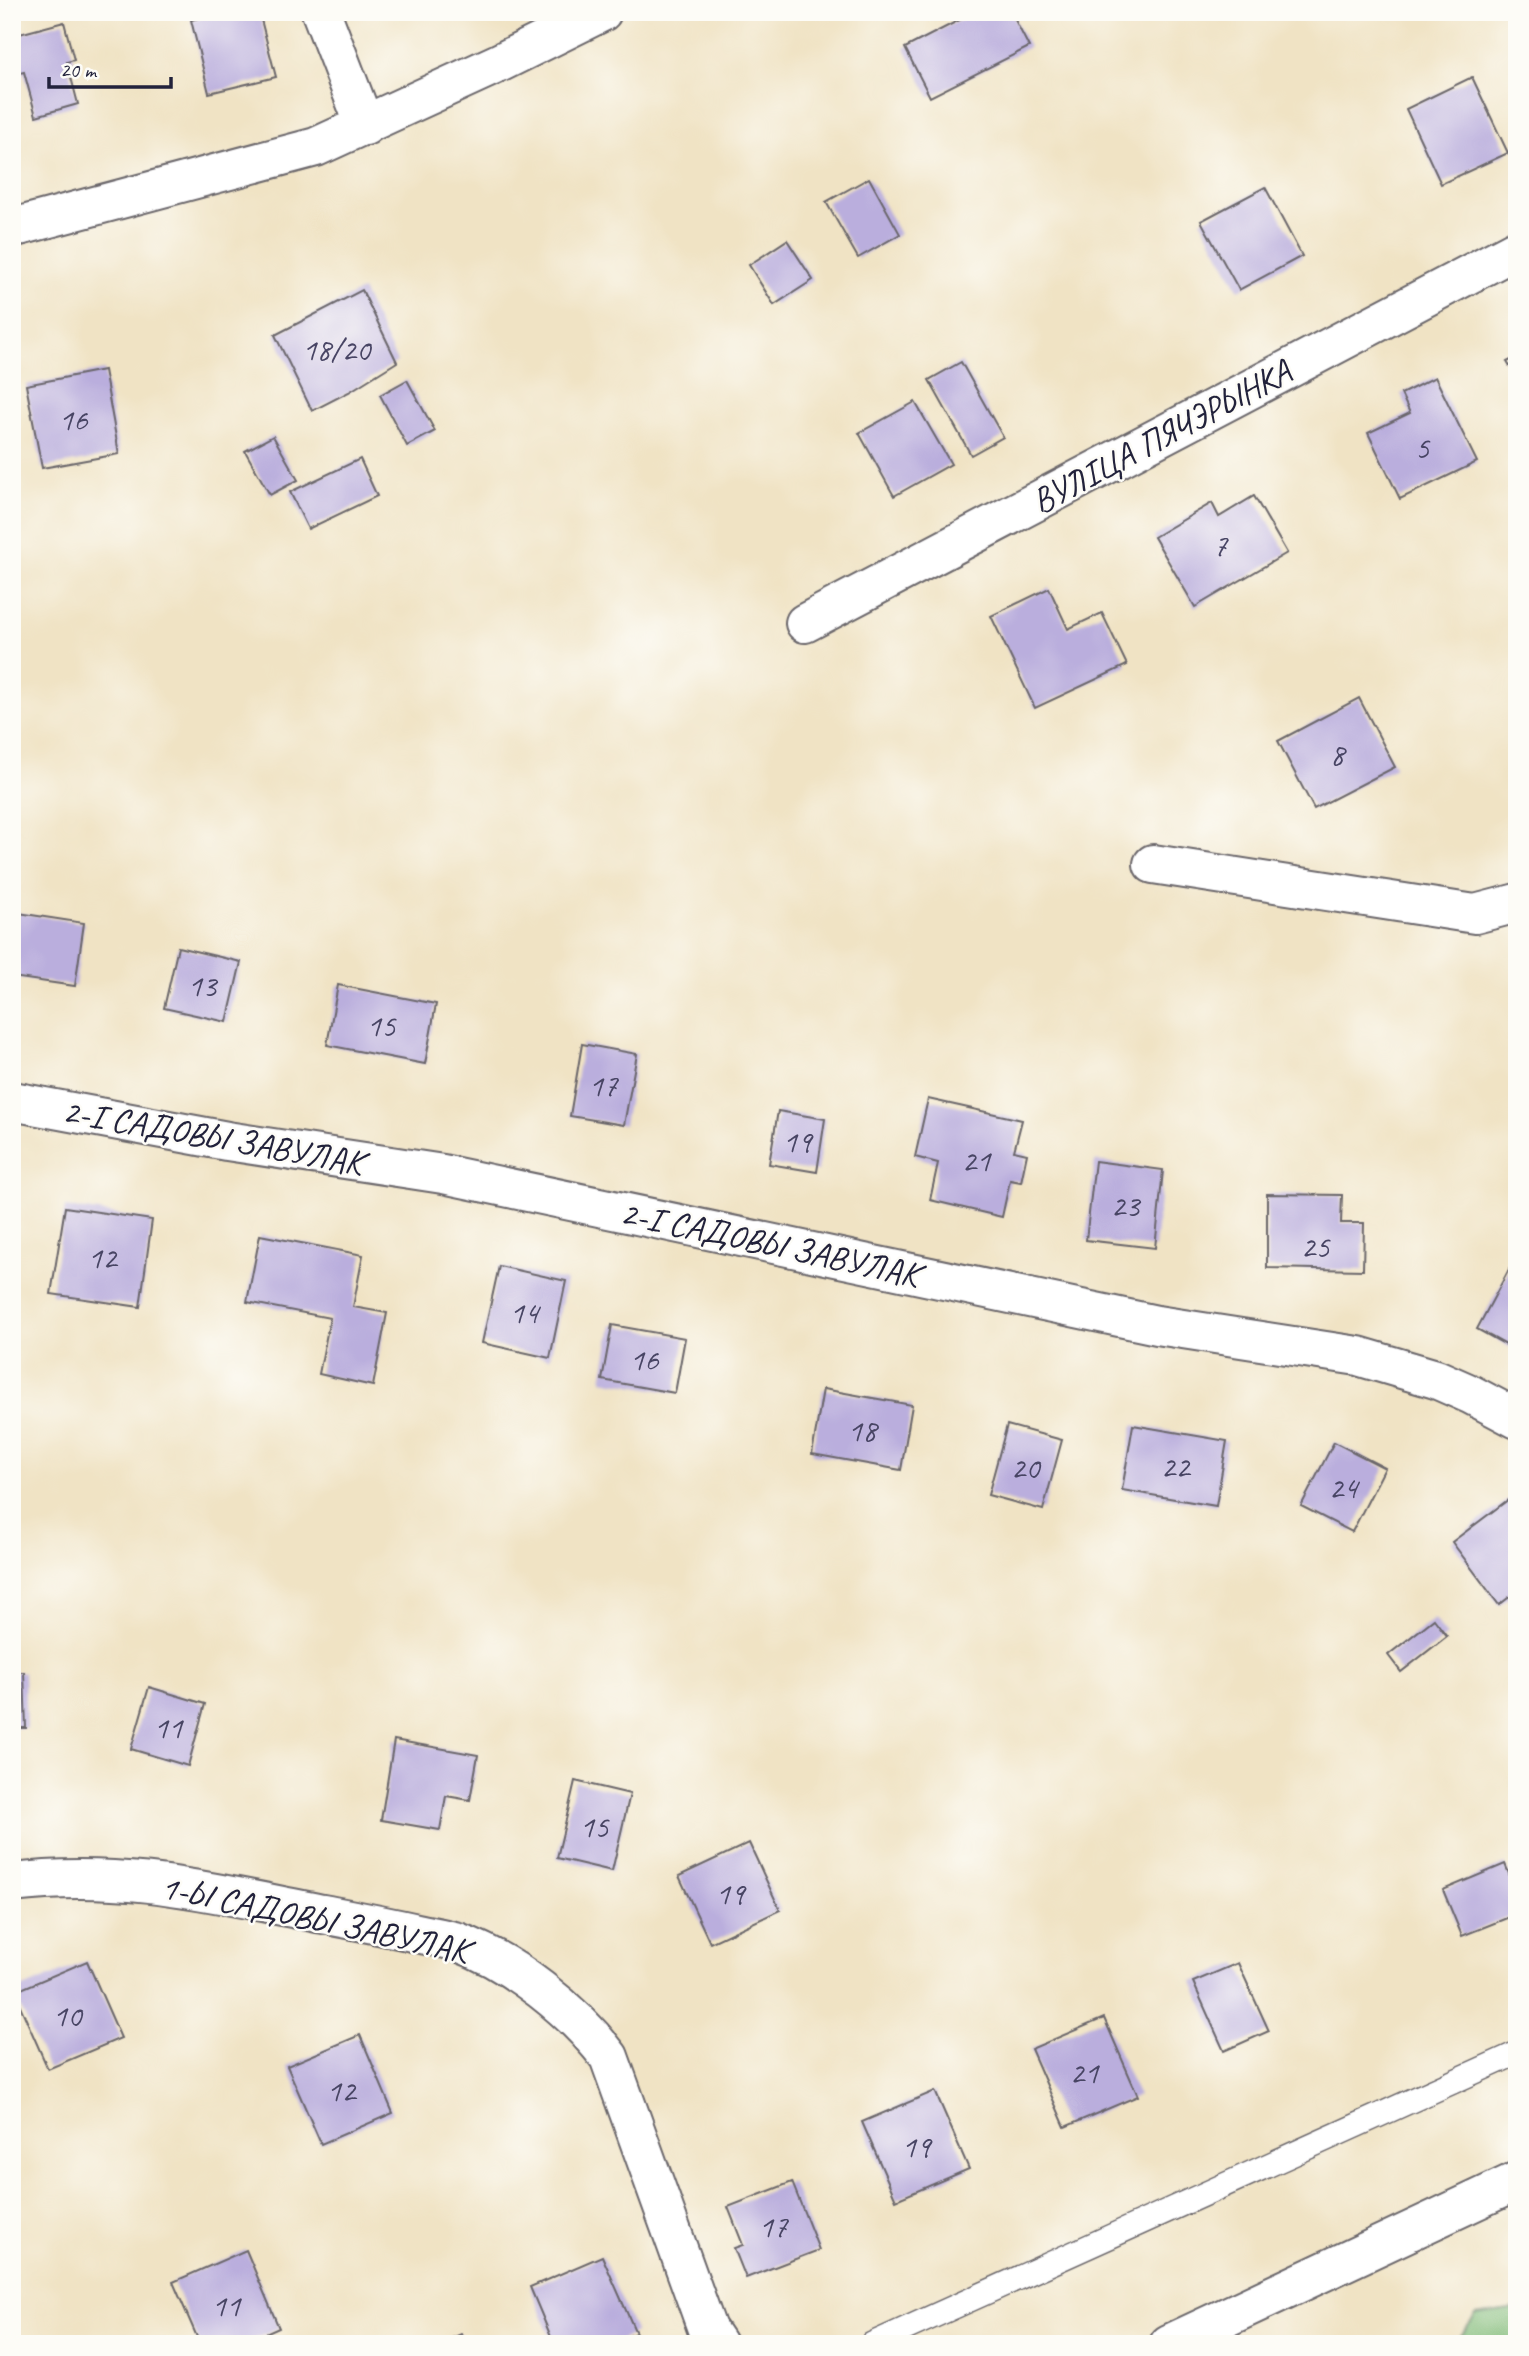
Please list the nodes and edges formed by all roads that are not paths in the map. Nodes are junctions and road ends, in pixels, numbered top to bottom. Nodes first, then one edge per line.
1 (321, 12) edge
2 (602, 12) edge
3 (365, 126) junction
4 (12, 228) edge
5 (1517, 249) edge
6 (805, 623) dead end
7 (1153, 863) dead end
8 (1517, 904) edge
9 (12, 1101) edge
10 (1517, 1419) edge
11 (12, 1883) edge
12 (1517, 2053) edge
13 (1517, 2181) edge
14 (717, 2344) edge
15 (872, 2344) edge
16 (1169, 2344) edge

1 - 3 street
2 - 3 street
3 - 4 street
5 - 6 street, ВУЛІЦА ПЯЧЭРЫНКА
7 - 8 street
9 - 10 street, 2-І САДОВЫ ЗАВУЛАК
11 - 14 street, 1-Ы САДОВЫ ЗАВУЛАК
12 - 15 lane
13 - 16 street

